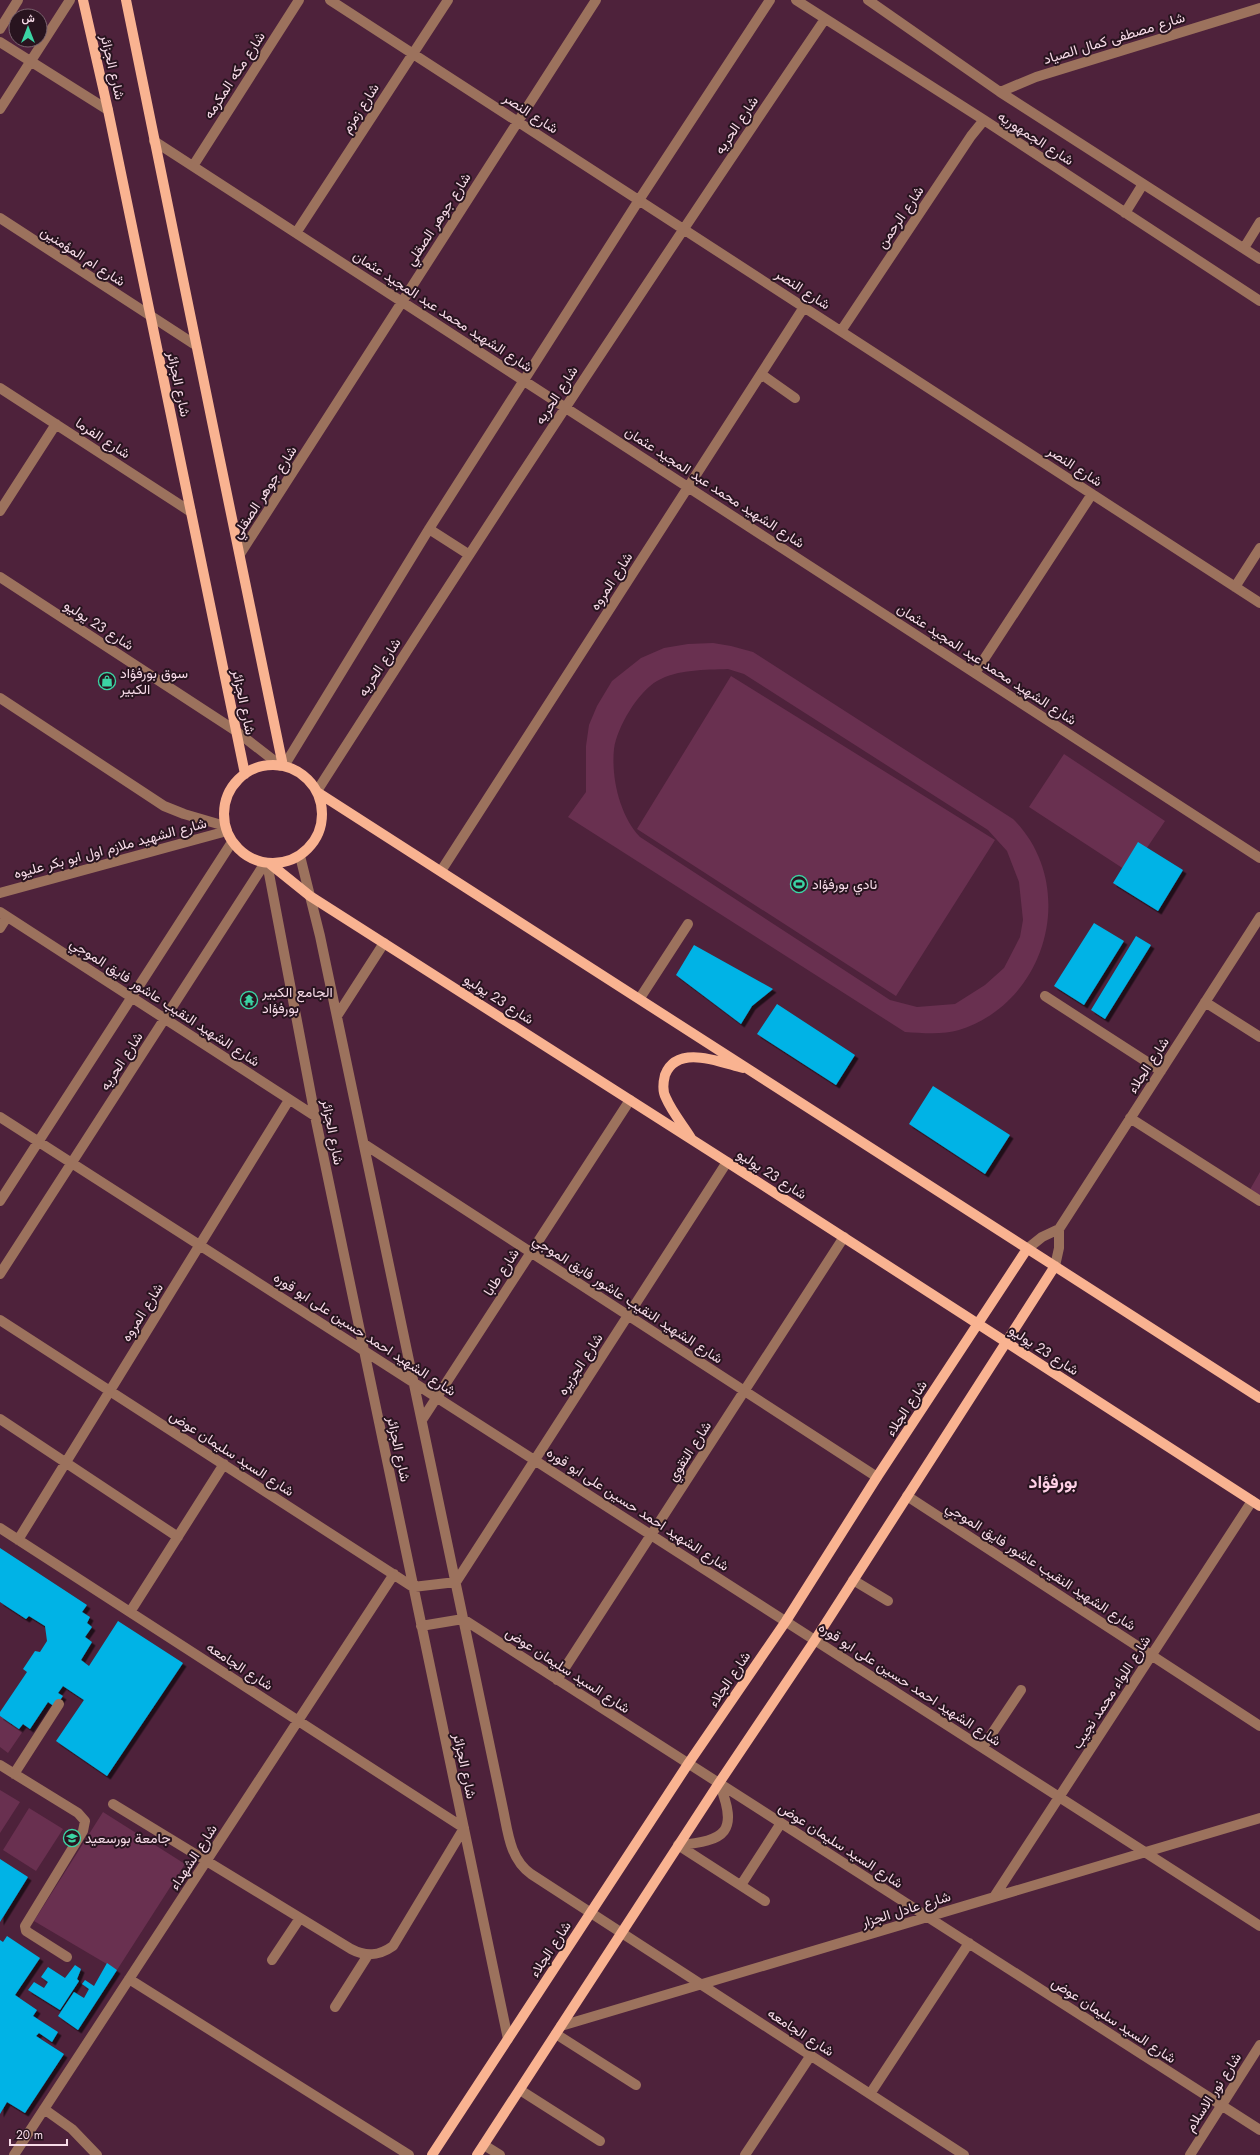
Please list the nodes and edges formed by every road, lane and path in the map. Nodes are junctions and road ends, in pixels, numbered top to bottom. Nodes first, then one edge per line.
1 (18, 0) edge
2 (70, 0) edge
3 (83, 0) edge
4 (126, 0) edge
5 (299, 0) edge
6 (330, 0) edge
7 (448, 0) edge
8 (596, 0) edge
9 (770, 0) edge
10 (796, 0) edge
11 (868, 0) edge
12 (1260, 8) edge
13 (825, 19) junction
14 (0, 29) edge
15 (0, 42) edge
16 (413, 53) junction
17 (31, 61) junction
18 (1000, 92) junction
19 (0, 108) edge
20 (108, 110) junction
21 (984, 120) junction
22 (518, 121) junction
23 (154, 141) junction
24 (192, 166) junction
25 (1144, 184) junction
26 (639, 200) junction
27 (1125, 213) junction
28 (0, 218) edge
29 (1260, 222) edge
30 (683, 228) junction
31 (296, 233) junction
32 (1244, 248) junction
33 (1260, 259) edge
34 (1260, 301) edge
35 (402, 302) junction
36 (804, 307) junction
37 (151, 316) junction
38 (842, 331) junction
39 (194, 344) junction
40 (761, 374) junction
41 (524, 380) junction
42 (0, 388) edge
43 (795, 398) dead end
44 (565, 407) junction
45 (56, 424) junction
46 (688, 487) junction
47 (1092, 494) junction
48 (0, 511) edge
49 (191, 512) junction
50 (429, 530) junction
51 (1260, 548) edge
52 (240, 554) junction
53 (468, 554) junction
54 (0, 577) edge
55 (1235, 587) junction
56 (1260, 603) edge
57 (975, 673) junction
58 (0, 698) edge
59 (236, 731) junction
60 (282, 766) junction
61 (245, 774) junction
62 (317, 792) junction
63 (226, 828) junction
64 (232, 842) junction
65 (300, 856) junction
66 (1260, 858) edge
67 (267, 863) junction
68 (441, 871) junction
69 (0, 893) edge
70 (310, 896) junction
71 (4, 915) edge
72 (1260, 917) edge
73 (688, 924) dead end
74 (0, 928) edge
75 (384, 942) junction
76 (1045, 996) dead end
77 (132, 997) junction
78 (640, 998) junction
79 (1205, 1002) junction
80 (337, 1016) junction
81 (165, 1019) junction
82 (1260, 1037) edge
83 (753, 1071) junction
84 (1161, 1071) junction
85 (289, 1100) junction
86 (630, 1100) junction
87 (0, 1116) edge
88 (315, 1116) junction
89 (1130, 1118) junction
90 (693, 1140) junction
91 (38, 1142) junction
92 (364, 1144) junction
93 (727, 1162) junction
94 (72, 1163) junction
95 (1260, 1201) edge
96 (0, 1202) edge
97 (1059, 1229) junction
98 (844, 1237) junction
99 (200, 1244) junction
100 (1027, 1249) junction
101 (531, 1252) junction
102 (1055, 1266) junction
103 (0, 1274) edge
104 (628, 1316) junction
105 (0, 1320) edge
106 (978, 1324) junction
107 (1006, 1342) junction
108 (364, 1349) junction
109 (413, 1381) junction
110 (110, 1391) junction
111 (744, 1391) junction
112 (437, 1396) junction
113 (1260, 1398) edge
114 (0, 1419) edge
115 (422, 1420) junction
116 (535, 1459) junction
117 (66, 1462) junction
118 (224, 1464) junction
119 (877, 1477) junction
120 (907, 1496) junction
121 (1256, 1504) edge
122 (0, 1528) edge
123 (651, 1534) junction
124 (178, 1537) junction
125 (18, 1540) junction
126 (394, 1574) junction
127 (853, 1580) junction
128 (456, 1582) junction
129 (413, 1586) junction
130 (888, 1601) dead end
131 (130, 1612) junction
132 (463, 1619) junction
133 (786, 1621) junction
134 (421, 1626) junction
135 (816, 1640) junction
136 (1152, 1655) junction
137 (557, 1680) junction
138 (1021, 1690) dead end
139 (59, 1704) dead end
140 (298, 1721) junction
141 (1260, 1726) edge
142 (983, 1748) junction
143 (688, 1764) junction
144 (0, 1765) edge
145 (14, 1774) junction
146 (719, 1783) junction
147 (1059, 1797) junction
148 (113, 1804) dead end
149 (1260, 1818) edge
150 (781, 1823) junction
151 (464, 1828) junction
152 (678, 1845) junction
153 (1145, 1852) junction
154 (207, 1861) junction
155 (741, 1885) junction
156 (994, 1897) junction
157 (765, 1900) dead end
158 (591, 1912) junction
159 (928, 1917) junction
160 (300, 1918) junction
161 (1260, 1926) edge
162 (622, 1932) junction
163 (969, 1943) junction
164 (368, 1955) junction
165 (67, 1957) dead end
166 (272, 1960) dead end
167 (129, 1979) junction
168 (702, 1984) junction
169 (335, 2007) dead end
170 (558, 2030) junction
171 (508, 2039) junction
172 (1260, 2045) edge
173 (811, 2055) junction
174 (636, 2085) dead end
175 (520, 2090) junction
176 (870, 2094) junction
177 (1221, 2105) junction
178 (44, 2109) junction
179 (1260, 2130) edge
180 (600, 2141) dead end
181 (484, 2145) junction
182 (14, 2155) edge
183 (97, 2155) edge
184 (409, 2155) edge
185 (432, 2155) edge
186 (477, 2155) edge
187 (500, 2155) edge
188 (745, 2155) edge
189 (964, 2155) edge
190 (1190, 2155) edge

1 - 14 street
2 - 17 street
3 - 20 main road, شارع الجزائر
4 - 23 main road, شارع الجزائر
5 - 24 street, شارع مكه المكرمه
6 - 16 street, شارع النصر
7 - 16 street, شارع زمزم
8 - 22 street, شارع جوهر الصقلي
9 - 26 street
10 - 13 street, شارع الجمهوريه
11 - 18 street, شارع الجمهوريه
12 - 18 street, شارع مصطفى كمال الصياد
13 - 21 street, شارع الجمهوريه
13 - 30 street, شارع الحريه
15 - 17 street
16 - 22 street, شارع النصر
16 - 31 street, شارع زمزم
17 - 19 street
17 - 20 street
18 - 25 street, شارع الجمهوريه
20 - 37 main road, شارع الجزائر
21 - 27 street, شارع الجمهوريه
21 - 38 street, شارع الرحمن
22 - 26 street, شارع النصر
22 - 35 street, شارع جوهر الصقلي
23 - 24 street, شارع الشهيد محمد عبد المجيد عثمان
23 - 39 main road, شارع الجزائر
24 - 31 street, شارع الشهيد محمد عبد المجيد عثمان
25 - 27 street
25 - 32 street, شارع الجمهوريه
26 - 30 street, شارع النصر
26 - 41 street
27 - 34 street, شارع الجمهوريه
28 - 37 street, شارع ام المؤمنين
29 - 32 street
30 - 36 street, شارع النصر
30 - 44 street, شارع الحريه
31 - 35 street, شارع الشهيد محمد عبد المجيد عثمان
32 - 33 street, شارع الجمهوريه
35 - 41 street, شارع الشهيد محمد عبد المجيد عثمان
35 - 52 street, شارع جوهر الصقلي
36 - 38 street, شارع النصر
36 - 40 street, شارع المروه
37 - 39 street, شارع ام المؤمنين
37 - 49 main road, شارع الجزائر
38 - 47 street, شارع النصر
39 - 52 main road, شارع الجزائر
40 - 43 street
40 - 46 street, شارع المروه
41 - 44 street, شارع الشهيد محمد عبد المجيد عثمان
41 - 50 street
42 - 45 street, شارع الفرما
44 - 46 street, شارع الشهيد محمد عبد المجيد عثمان
44 - 53 street, شارع الحريه
45 - 48 street
45 - 49 street, شارع الفرما
46 - 57 street, شارع الشهيد محمد عبد المجيد عثمان
46 - 68 street, شارع المروه
47 - 55 street, شارع النصر
47 - 57 street
49 - 59 main road, شارع الجزائر
50 - 53 street
50 - 60 street
51 - 55 street
52 - 60 main road, شارع الجزائر
53 - 62 street, شارع الحريه
54 - 59 street, شارع 23 يوليو
55 - 56 street, شارع النصر
57 - 66 street, شارع الشهيد محمد عبد المجيد عثمان
58 - 63 street
59 - 60 street, شارع 23 يوليو
59 - 61 main road, شارع الجزائر
60 - 61 main road
60 - 62 main road
61 - 63 main road
62 - 65 main road
62 - 68 main road
63 - 64 main road
63 - 69 street, شارع الشهيد ملازم اول ابو بكر عليوه
64 - 67 main road
64 - 77 street, شارع الحريه
65 - 67 main road
65 - 70 street, شارع الجزائر
67 - 70 main road, شارع 23 يوليو
67 - 81 street, شارع الحريه
67 - 88 street, شارع الجزائر
68 - 78 main road
70 - 75 main road, شارع 23 يوليو
70 - 80 street, شارع الجزائر
71 - 74 street
71 - 77 street, شارع الشهيد النقيب عاشور فايق الموجي
72 - 79 street, شارع الجلاء
73 - 78 street
75 - 80 street
75 - 86 main road, شارع 23 يوليو
76 - 84 street
77 - 81 street, شارع الشهيد النقيب عاشور فايق الموجي
77 - 91 street, شارع الحريه
78 - 83 main road
79 - 82 street
79 - 84 street, شارع الجلاء
80 - 92 street, شارع الجزائر
81 - 85 street, شارع الشهيد النقيب عاشور فايق الموجي
81 - 94 street, شارع الحريه
83 - 90 main road
83 - 100 main road
84 - 89 street, شارع الجلاء
85 - 88 street, شارع الشهيد النقيب عاشور فايق الموجي
85 - 99 street, شارع المروه
86 - 90 main road, شارع 23 يوليو
86 - 101 street, شارع طابا
87 - 91 street, شارع الشهيد احمد حسين على ابو قوره
88 - 108 street, شارع الجزائر
89 - 95 street
89 - 97 street, شارع الجلاء
90 - 93 main road, شارع 23 يوليو
91 - 94 street, شارع الشهيد احمد حسين على ابو قوره
91 - 96 street, شارع الحريه
92 - 101 street, شارع الشهيد النقيب عاشور فايق الموجي
92 - 109 street, شارع الجزائر
93 - 98 main road, شارع 23 يوليو
93 - 104 street, شارع الجزيره
94 - 99 street, شارع الشهيد احمد حسين على ابو قوره
94 - 103 street, شارع الحريه
97 - 100 street, شارع الجلاء
97 - 102 street
98 - 106 main road, شارع 23 يوليو
98 - 111 street, شارع التقوي
99 - 108 street, شارع الشهيد احمد حسين على ابو قوره
99 - 110 street, شارع المروه
100 - 102 main road
100 - 106 main road, شارع الجلاء
101 - 104 street, شارع الشهيد النقيب عاشور فايق الموجي
101 - 112 street, شارع طابا
102 - 107 main road
102 - 113 main road
104 - 111 street, شارع الشهيد النقيب عاشور فايق الموجي
104 - 116 street, شارع الجزيره
105 - 110 street, شارع السيد سليمان عوض
106 - 107 main road, شارع 23 يوليو
106 - 119 main road, شارع الجلاء
107 - 120 main road
107 - 121 main road, شارع 23 يوليو
108 - 109 street, شارع الشهيد احمد حسين على ابو قوره
108 - 129 street, شارع الجزائر
109 - 112 street, شارع الشهيد احمد حسين على ابو قوره
109 - 115 street, شارع الجزائر
110 - 117 street, شارع المروه
110 - 118 street, شارع السيد سليمان عوض
111 - 119 street, شارع الشهيد النقيب عاشور فايق الموجي
111 - 123 street, شارع التقوي
112 - 115 street, شارع طابا
112 - 116 street, شارع الشهيد احمد حسين على ابو قوره
114 - 117 street
115 - 128 street, شارع الجزائر
116 - 123 street, شارع الشهيد احمد حسين على ابو قوره
116 - 128 street, شارع الجزيره
117 - 124 street
117 - 125 street, شارع المروه
118 - 124 street
118 - 126 street, شارع السيد سليمان عوض
119 - 133 main road, شارع الجلاء
120 - 127 main road
120 - 136 street, شارع الشهيد النقيب عاشور فايق الموجي
121 - 136 street, شارع اللواء محمد نجيب
122 - 125 street, شارع الجامعه
123 - 133 street, شارع الشهيد احمد حسين على ابو قوره
123 - 137 street, شارع التقوي
124 - 131 street
125 - 131 street, شارع الجامعه
126 - 129 street, شارع السيد سليمان عوض
126 - 140 street, شارع الشهداء
127 - 130 street
127 - 135 main road
128 - 129 street
128 - 132 street, شارع الجزائر
129 - 134 street, شارع الجزائر
131 - 140 street, شارع الجامعه
132 - 134 street
132 - 137 street, شارع السيد سليمان عوض
132 - 158 street, شارع الجزائر
133 - 135 street, شارع الشهيد احمد حسين على ابو قوره
133 - 143 main road, شارع الجلاء
134 - 151 street, شارع الجزائر
135 - 142 street, شارع الشهيد احمد حسين على ابو قوره
135 - 146 main road
136 - 141 street, شارع الشهيد النقيب عاشور فايق الموجي
136 - 147 street, شارع اللواء محمد نجيب
137 - 143 street, شارع السيد سليمان عوض
138 - 142 street
139 - 145 street
140 - 151 street, شارع الجامعه
140 - 154 street, شارع الشهداء
142 - 147 street, شارع الشهيد احمد حسين على ابو قوره
143 - 146 street, شارع السيد سليمان عوض
143 - 158 main road, شارع الجلاء
144 - 145 street
145 - 165 street
146 - 150 street, شارع السيد سليمان عوض
146 - 152 main road
146 - 152 street
147 - 153 street, شارع الشهيد احمد حسين على ابو قوره
147 - 156 street, شارع اللواء محمد نجيب
148 - 154 street
149 - 153 street, شارع عادل الجزار
150 - 155 street
150 - 159 street, شارع السيد سليمان عوض
151 - 164 street
151 - 171 street, شارع الجزائر
152 - 155 street
152 - 162 main road
153 - 156 street, شارع عادل الجزار
153 - 161 street, شارع الشهيد احمد حسين على ابو قوره
154 - 160 street
154 - 167 street, شارع الشهداء
155 - 157 street
156 - 159 street, شارع عادل الجزار
158 - 162 street, شارع الجزائر
158 - 171 main road, شارع الجلاء
159 - 163 street, شارع السيد سليمان عوض
159 - 168 street, شارع عادل الجزار
160 - 164 street
160 - 166 street
162 - 168 street, شارع الجامعه
162 - 170 main road
163 - 176 street
163 - 177 street, شارع السيد سليمان عوض
164 - 169 street
167 - 178 street, شارع الشهداء
167 - 184 street
168 - 170 street, شارع عادل الجزار
168 - 173 street, شارع الجامعه
170 - 174 street
170 - 175 main road
171 - 185 main road, شارع الجلاء
172 - 177 street, شارع نور الاسلام
173 - 176 street, شارع الجامعه
173 - 188 street
175 - 180 street
175 - 181 main road
176 - 189 street, شارع الجامعه
177 - 179 street, شارع السيد سليمان عوض
177 - 190 street, شارع نور الاسلام
178 - 182 street, شارع الشهداء
178 - 183 street
181 - 186 main road
181 - 187 street

